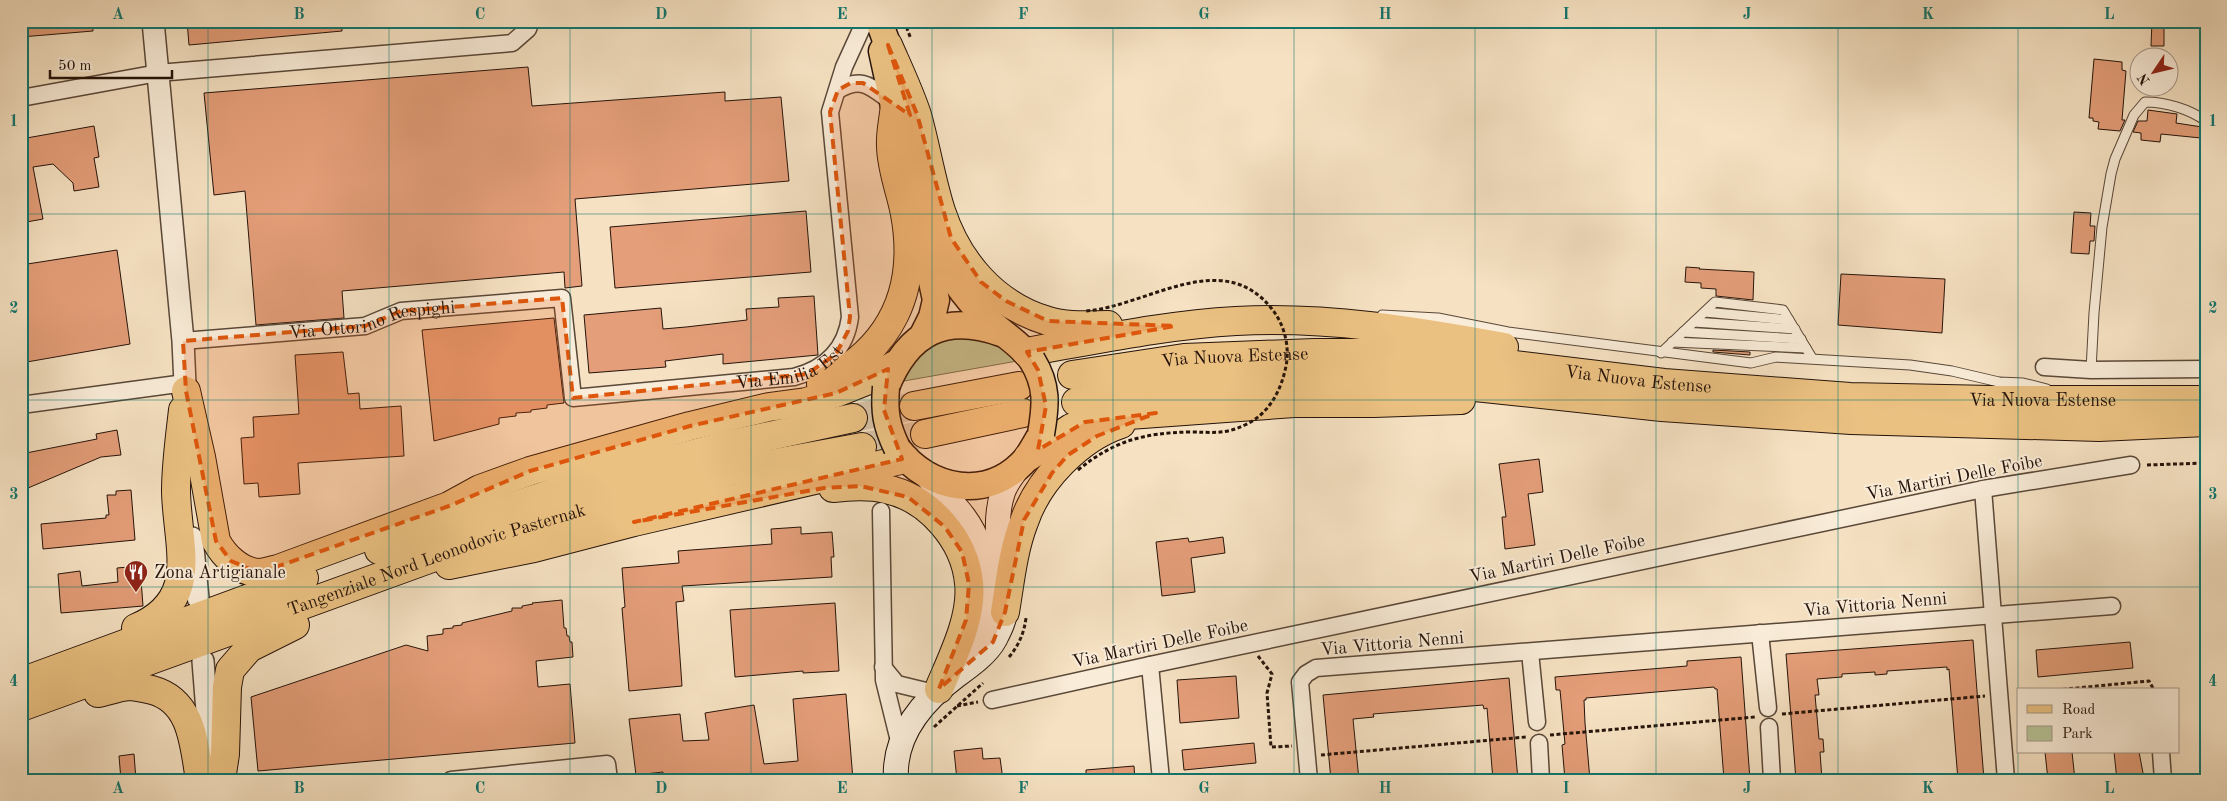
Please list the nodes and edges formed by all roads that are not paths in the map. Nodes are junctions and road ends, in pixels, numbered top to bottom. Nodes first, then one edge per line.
1 (153, 21) edge
2 (531, 21) edge
3 (865, 21) edge
4 (888, 32) edge
5 (158, 73) junction
6 (838, 90) junction
7 (21, 98) edge
8 (895, 104) junction
9 (2206, 121) edge
10 (562, 298) joint
11 (1297, 321) junction
12 (1694, 322) junction
13 (1175, 326) junction
14 (1795, 329) junction
15 (1683, 332) junction
16 (1001, 333) junction
17 (922, 337) junction
18 (1800, 339) junction
19 (183, 341) junction
20 (1672, 342) junction
21 (1806, 348) junction
22 (1661, 353) junction
23 (1029, 356) junction
24 (1812, 358) junction
25 (2044, 367) dead end
26 (2206, 369) edge
27 (2091, 370) junction
28 (1072, 375) dead end
29 (890, 376) junction
30 (1019, 386) dead end
31 (185, 387) junction
32 (1663, 395) junction
33 (2206, 400) edge
34 (2141, 401) junction
35 (1076, 402) dead end
36 (21, 405) edge
37 (914, 406) tunnel mouth
38 (769, 407) junction
39 (1156, 413) junction
40 (1023, 414) dead end
41 (853, 418) tunnel mouth
42 (2206, 422) edge
43 (2099, 427) junction
44 (925, 434) tunnel mouth
45 (2206, 441) edge
46 (862, 447) tunnel mouth
47 (1029, 452) junction
48 (901, 454) junction
49 (590, 455) junction
50 (2131, 465) road end
51 (928, 477) junction
52 (1983, 489) junction
53 (880, 511) dead end
54 (634, 522) junction
55 (393, 559) junction
56 (198, 598) dead end
57 (2112, 606) dead end
58 (1005, 612) junction
59 (1993, 614) junction
60 (1760, 633) junction
61 (1530, 652) junction
62 (203, 662) dead end
63 (1150, 664) junction
64 (883, 666) junction
65 (21, 680) edge
66 (936, 691) junction
67 (992, 700) dead end
68 (21, 707) edge
69 (21, 713) edge
70 (900, 745) junction
71 (2161, 754) edge
72 (608, 772) edge
73 (200, 780) edge
74 (215, 780) edge
75 (221, 780) edge
76 (451, 780) edge
77 (896, 780) edge
78 (1161, 780) edge
79 (1308, 780) edge
80 (1541, 780) edge
81 (1772, 780) edge
82 (2006, 780) edge
83 (2163, 780) edge

1 - 5 street
2 - 5 street
3 - 6 street
4 - 8 main road
4 - 13 highway
4 - 16 main road
5 - 7 street
5 - 19 street
6 - 8 street
6 - 10 street, Via Emilia Est
8 - 17 main road
8 - 38 highway
9 - 27 lane
10 - 19 street, Via Ottorino Respighi
11 - 13 highway
11 - 22 lane
11 - 32 highway
12 - 14 lane
12 - 14 lane
12 - 15 lane
13 - 23 highway
14 - 18 lane
15 - 18 lane
15 - 20 lane
16 - 17 main road
16 - 23 main road
17 - 29 main road
18 - 21 lane
19 - 31 street
20 - 21 lane
20 - 22 lane
21 - 24 lane
22 - 24 lane
23 - 47 main road, bridge
24 - 34 lane
25 - 27 street
26 - 27 street
28 - 32 highway, Via Nuova Estense
29 - 38 highway
29 - 48 main road, bridge
30 - 37 highway
31 - 36 street
31 - 49 highway
31 - 56 street
31 - 65 highway
32 - 34 highway, Via Nuova Estense
32 - 35 highway, Via Nuova Estense
32 - 39 highway
32 - 43 highway, Via Nuova Estense
33 - 34 highway, Via Nuova Estense
38 - 49 highway
39 - 47 highway
39 - 58 highway
40 - 44 highway
41 - 55 highway, Tangenziale Nord Leonodovic Pasternak
42 - 43 highway, Via Nuova Estense
43 - 45 highway
46 - 55 highway, Tangenziale Nord Leonodovic Pasternak
47 - 51 main road
47 - 58 main road
48 - 51 main road
48 - 54 highway
49 - 55 highway
50 - 52 street, Via Martiri Delle Foibe
51 - 66 main road
52 - 59 street
52 - 63 street, Via Martiri Delle Foibe
53 - 64 street
54 - 55 highway
54 - 66 highway
55 - 65 highway, Tangenziale Nord Leonodovic Pasternak
55 - 68 highway, Tangenziale Nord Leonodovic Pasternak
55 - 75 highway
57 - 59 street, Via Vittoria Nenni
58 - 66 main road
59 - 60 street, Via Vittoria Nenni
59 - 82 street
60 - 61 street, Via Vittoria Nenni
60 - 81 street
61 - 79 street, Via Vittoria Nenni
61 - 80 street
62 - 74 street
63 - 67 street, Via Martiri Delle Foibe
63 - 78 street
64 - 66 street
64 - 70 street
66 - 70 main road
69 - 73 highway
70 - 77 main road
71 - 83 street
72 - 76 street

